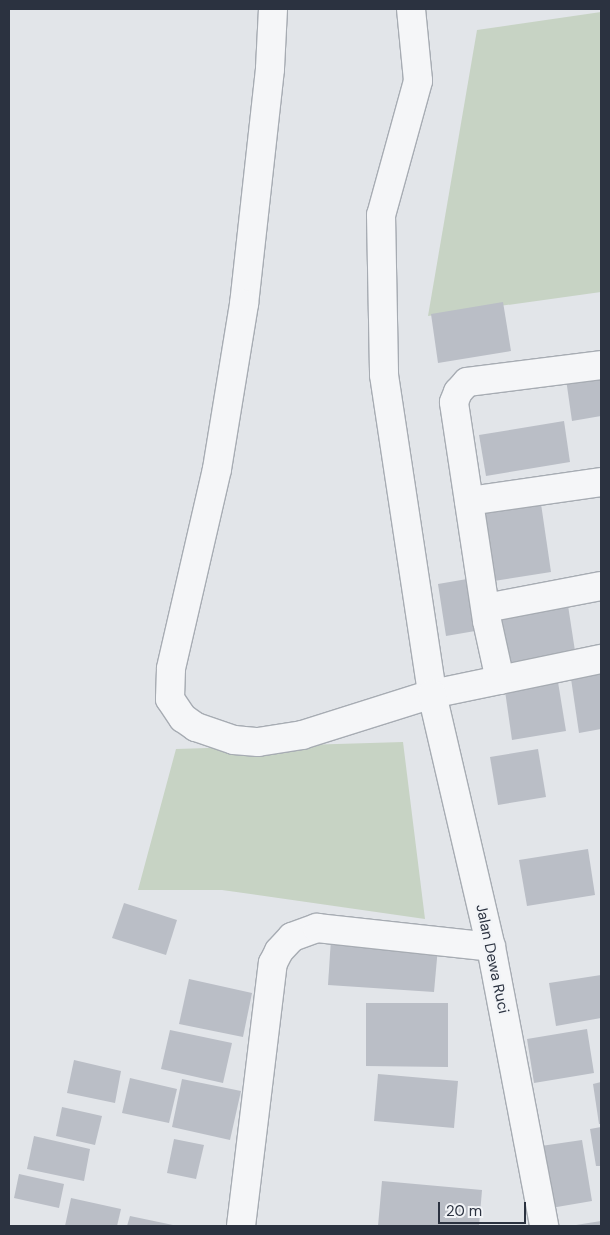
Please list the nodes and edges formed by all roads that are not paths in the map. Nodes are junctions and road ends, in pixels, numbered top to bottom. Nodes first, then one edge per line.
1 (273, 9) edge
2 (411, 9) edge
3 (601, 365) edge
4 (601, 482) edge
5 (468, 501) junction
6 (601, 586) edge
7 (486, 608) junction
8 (601, 659) edge
9 (500, 680) junction
10 (432, 694) junction
11 (491, 947) junction
12 (241, 1226) edge
13 (544, 1226) edge

1 - 10 street
2 - 10 street, Jalan Dewa Ruci
3 - 5 street
4 - 5 street
5 - 7 street
6 - 7 street
7 - 9 street
8 - 9 street
9 - 10 street
10 - 11 street, Jalan Dewa Ruci
11 - 12 street
11 - 13 street, Jalan Dewa Ruci

